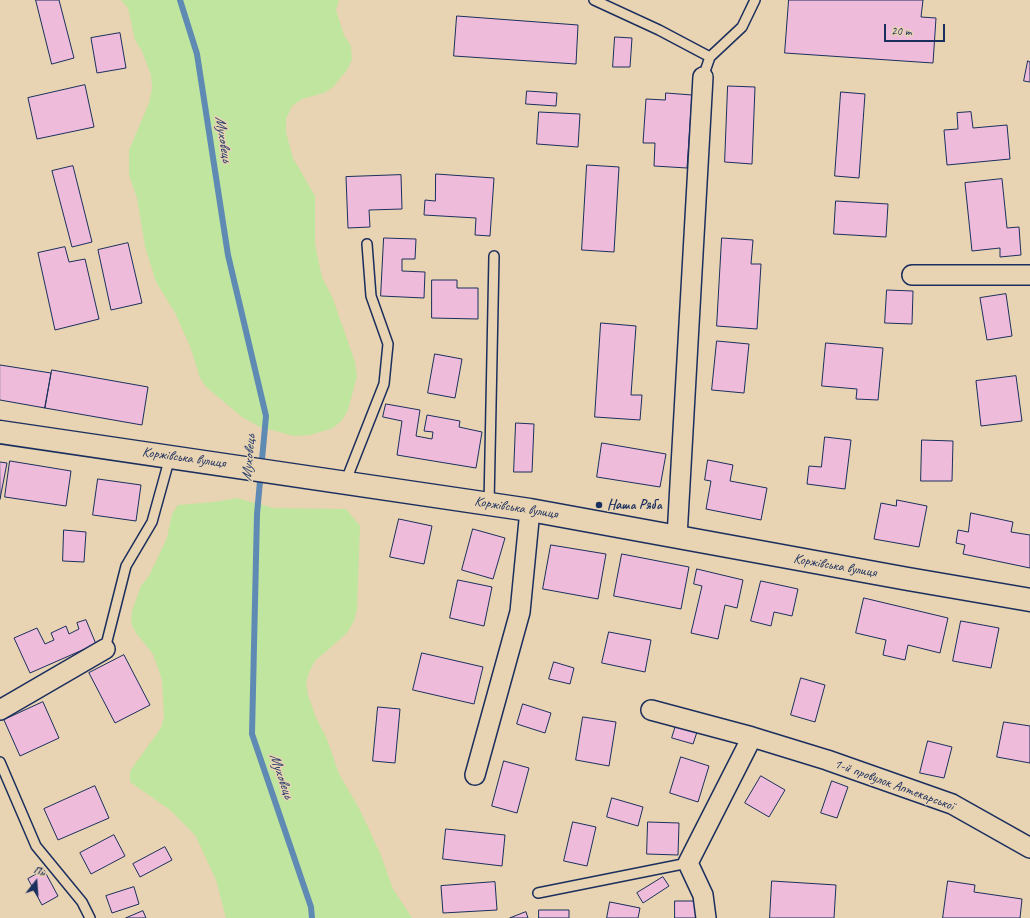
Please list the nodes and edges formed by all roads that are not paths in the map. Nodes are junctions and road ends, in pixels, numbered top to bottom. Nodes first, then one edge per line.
1 (594, 0) edge
2 (755, 0) edge
3 (710, 57) junction
4 (703, 77) joint
5 (367, 244) dead end
6 (494, 256) dead end
7 (912, 275) dead end
8 (1030, 275) edge
9 (0, 432) edge
10 (171, 456) junction
11 (345, 483) junction
12 (489, 504) junction
13 (530, 510) junction
14 (677, 537) junction
15 (1030, 600) edge
16 (105, 649) joint
17 (0, 710) edge
18 (651, 710) dead end
19 (752, 737) junction
20 (0, 762) edge
21 (475, 776) dead end
22 (1030, 848) edge
23 (688, 863) junction
24 (538, 893) dead end
25 (90, 918) edge
26 (706, 918) edge

1 - 3 lane
2 - 3 lane
3 - 4 lane
4 - 14 street
5 - 11 lane
6 - 12 lane
7 - 8 street
9 - 10 street, Коржівська вулиця
10 - 11 street, Коржівська вулиця
10 - 16 lane
11 - 12 street, Коржівська вулиця
12 - 13 street, Коржівська вулиця
13 - 14 street, Коржівська вулиця
13 - 21 street
14 - 15 street, Коржівська вулиця
16 - 17 street
18 - 19 street, 1-й провулок Аптекарської
19 - 22 street, 1-й провулок Аптекарської
19 - 23 street
20 - 25 lane
23 - 24 lane
23 - 26 street

